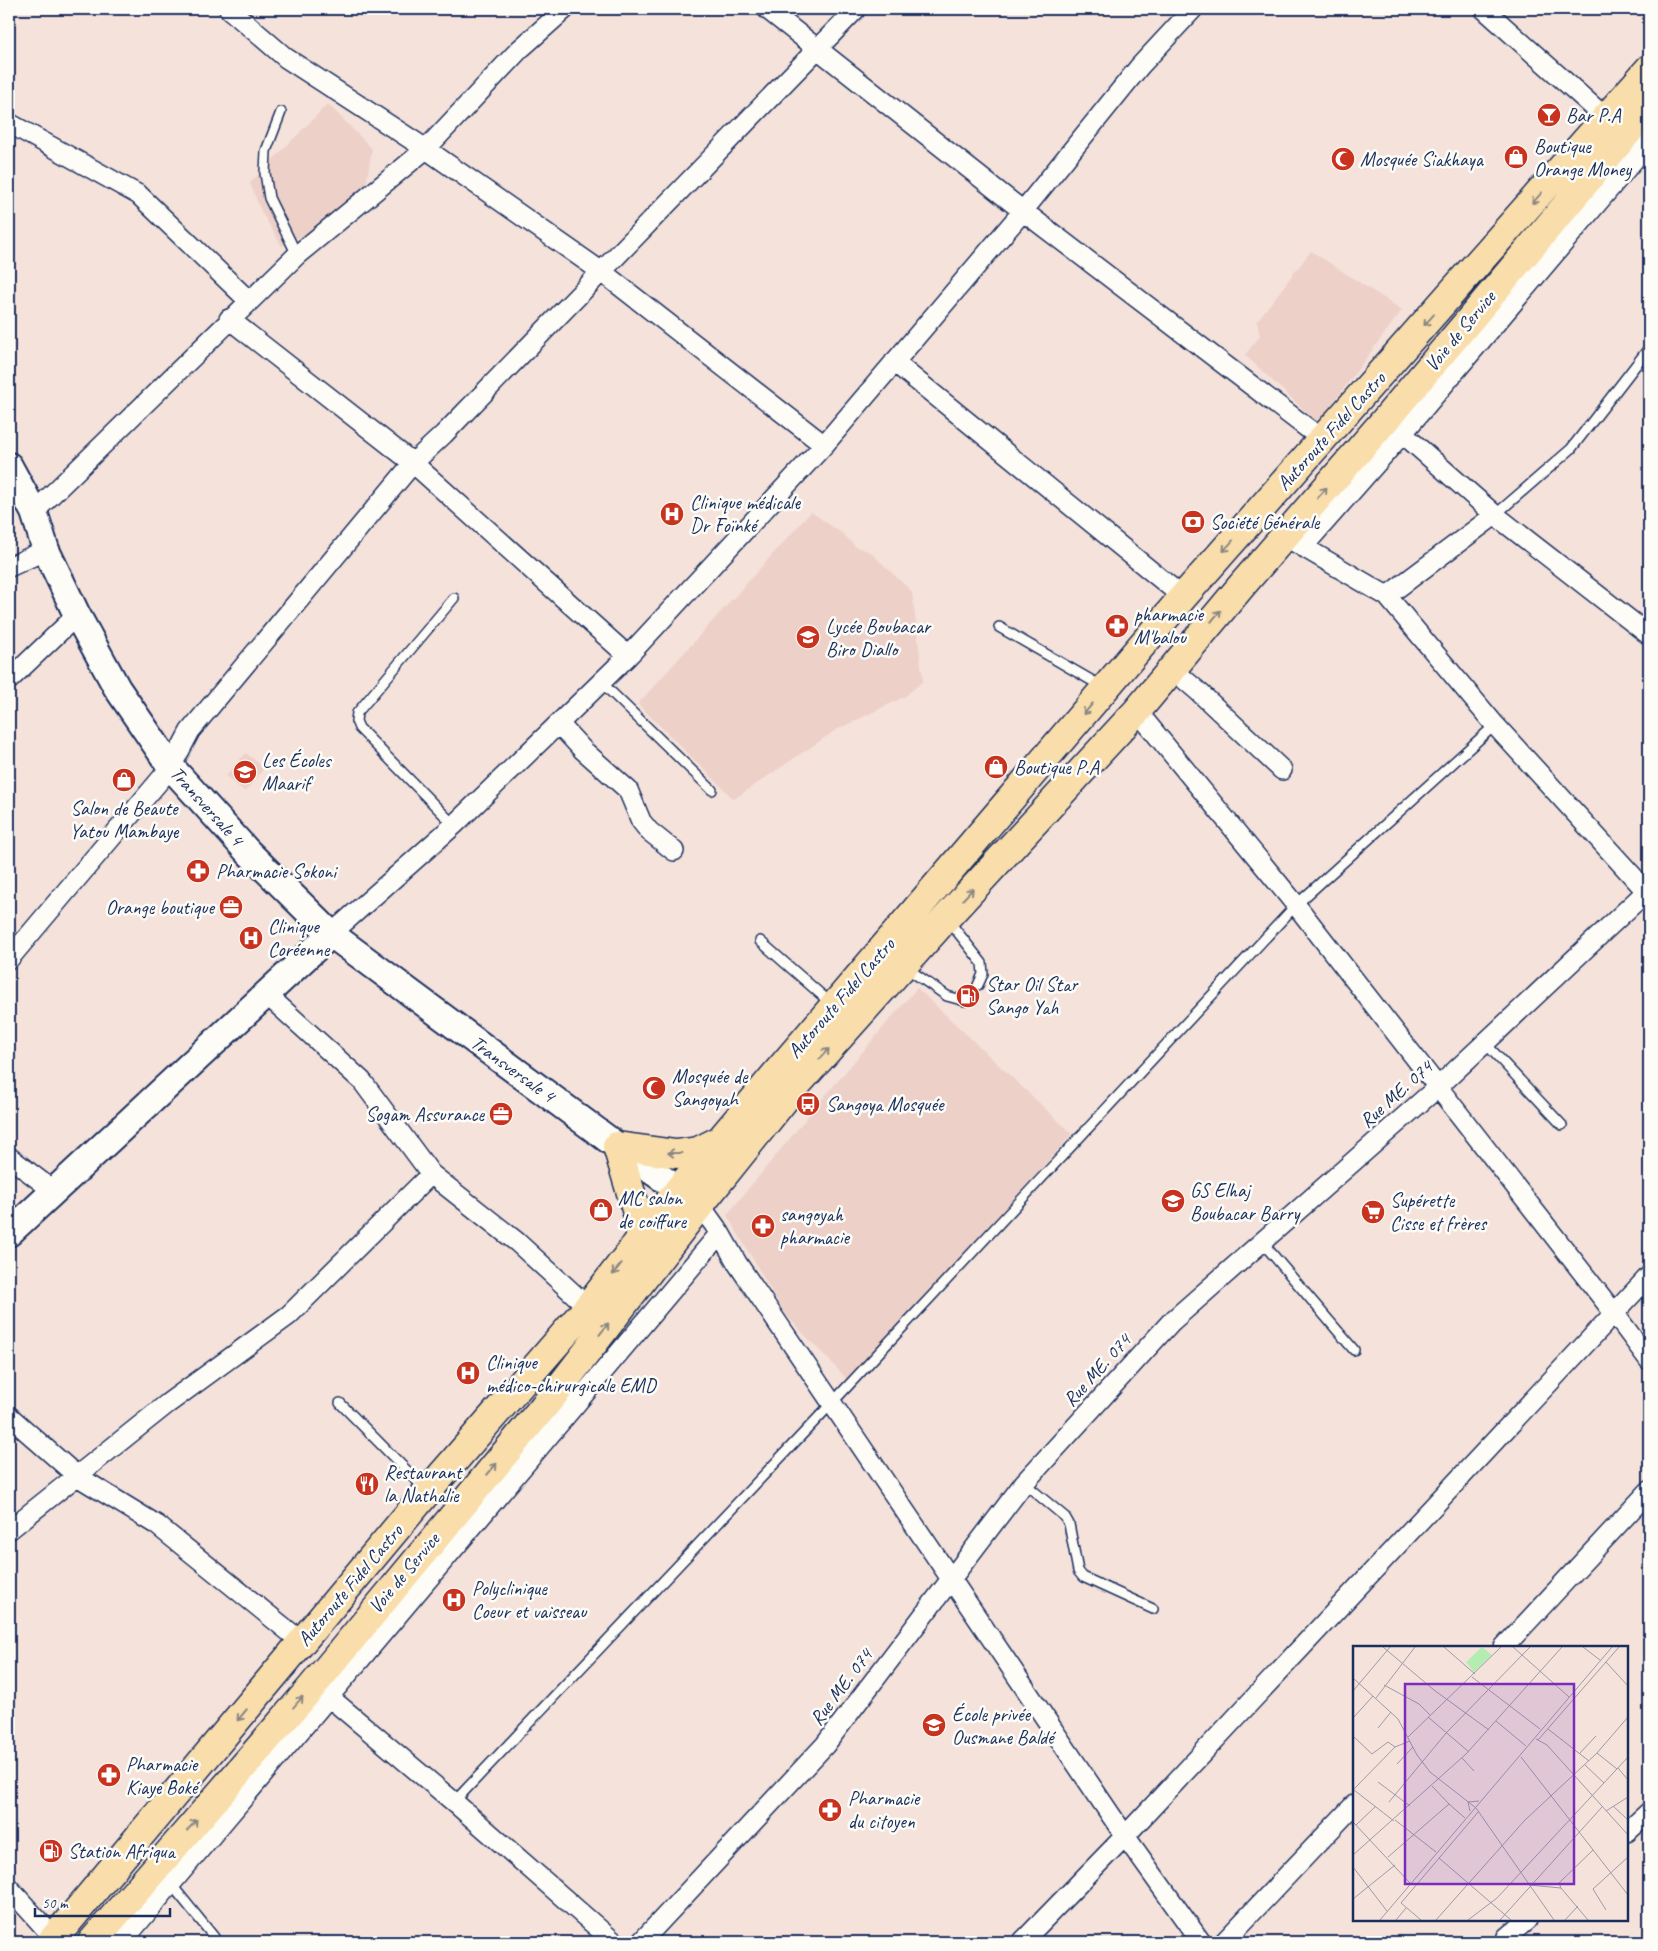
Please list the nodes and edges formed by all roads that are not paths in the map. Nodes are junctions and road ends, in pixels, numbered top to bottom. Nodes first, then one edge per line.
1 (229, 9) edge
2 (565, 9) edge
3 (767, 9) edge
4 (856, 9) edge
5 (1192, 9) edge
6 (1484, 9) edge
7 (818, 49) junction
8 (1649, 69) edge
9 (1649, 107) edge
10 (281, 112) dead end
11 (1607, 119) junction
12 (9, 123) edge
13 (1649, 142) edge
14 (426, 149) junction
15 (1023, 211) junction
16 (297, 255) junction
17 (602, 272) junction
18 (248, 300) junction
19 (229, 319) junction
20 (1649, 348) edge
21 (894, 362) junction
22 (1394, 426) junction
23 (1323, 440) junction
24 (824, 445) junction
25 (413, 462) junction
26 (9, 466) edge
27 (34, 512) junction
28 (1496, 516) junction
29 (1294, 541) junction
30 (46, 550) junction
31 (9, 567) edge
32 (1387, 596) junction
33 (1183, 597) junction
34 (454, 598) dead end
35 (77, 614) junction
36 (999, 627) dead end
37 (1649, 635) edge
38 (628, 656) junction
39 (1172, 669) junction
40 (9, 680) edge
41 (602, 683) junction
42 (1105, 689) junction
43 (1138, 711) junction
44 (559, 724) junction
45 (1495, 726) junction
46 (171, 767) junction
47 (1282, 770) dead end
48 (712, 790) dead end
49 (454, 825) junction
50 (674, 851) dead end
51 (1648, 891) edge
52 (1296, 905) junction
53 (946, 918) junction
54 (331, 934) junction
55 (760, 941) dead end
56 (9, 959) edge
57 (903, 966) junction
58 (978, 985) dead end
59 (266, 994) junction
60 (965, 1001) dead end
61 (835, 1006) junction
62 (1485, 1043) junction
63 (1438, 1087) junction
64 (1562, 1125) dead end
65 (722, 1140) junction
66 (616, 1146) junction
67 (9, 1156) edge
68 (431, 1174) junction
69 (54, 1192) junction
70 (690, 1197) junction
71 (9, 1233) edge
72 (720, 1233) junction
73 (640, 1239) junction
74 (1262, 1242) junction
75 (1649, 1276) edge
76 (588, 1307) junction
77 (1614, 1312) junction
78 (1354, 1350) dead end
79 (1649, 1360) edge
80 (569, 1395) junction
81 (340, 1403) dead end
82 (832, 1403) junction
83 (9, 1416) edge
84 (77, 1476) junction
85 (1024, 1483) junction
86 (1649, 1491) edge
87 (427, 1492) junction
88 (478, 1503) junction
89 (9, 1530) edge
90 (951, 1578) junction
91 (1153, 1609) dead end
92 (302, 1642) junction
93 (1505, 1646) edge
94 (329, 1697) junction
95 (236, 1790) junction
96 (454, 1802) junction
97 (1353, 1806) edge
98 (1649, 1812) edge
99 (1628, 1831) edge
100 (1125, 1836) junction
101 (171, 1884) junction
102 (9, 1888) edge
103 (1526, 1921) edge
104 (52, 1940) edge
105 (92, 1942) edge
106 (122, 1942) edge
107 (216, 1942) edge
108 (614, 1942) edge
109 (641, 1942) edge
110 (1022, 1942) edge
111 (1201, 1942) edge
112 (1224, 1942) edge
113 (1509, 1942) edge

1 - 14 street
2 - 14 street
3 - 7 street
4 - 7 street
5 - 15 street
6 - 11 street
7 - 15 street
7 - 17 street
8 - 11 highway, Autoroute Fidel Castro
9 - 22 highway, Autoroute Fidel Castro
10 - 16 lane
11 -> 23 highway, Autoroute Fidel Castro
12 - 18 street
13 - 22 street, Voie de Service
14 - 16 street
14 - 17 street
15 - 21 street
15 - 23 street
16 - 18 street
17 - 24 street
17 - 25 street
18 - 19 street
19 - 25 street
19 - 27 street
20 - 28 lane
21 - 24 street
21 - 33 street
22 - 28 street
22 - 29 highway, Autoroute Fidel Castro
23 -> 33 highway, Autoroute Fidel Castro
24 - 38 street
25 - 38 street
25 - 46 street
26 - 27 main road, Transversale 4
27 - 30 main road, Transversale 4
28 - 32 street
28 - 37 street
29 - 32 street
39 -> 29 highway, Autoroute Fidel Castro
30 - 31 street
30 - 35 main road, Transversale 4
32 - 45 street
33 - 42 highway, Autoroute Fidel Castro
34 - 49 lane
35 - 40 street
35 - 46 main road, Transversale 4
36 - 42 lane
38 - 41 street
39 - 43 highway, Autoroute Fidel Castro
39 - 47 street
41 - 44 street
41 - 48 lane
42 -> 61 highway, Autoroute Fidel Castro
43 - 52 street
53 -> 43 highway, Autoroute Fidel Castro
44 - 49 street
44 - 50 street
45 - 51 street
45 - 52 lane
46 - 54 main road, Transversale 4
46 - 56 street
49 - 54 street
51 - 62 street, Rue ME. 074
52 - 63 street
52 - 82 lane
53 - 57 highway, Autoroute Fidel Castro
53 - 58 lane
54 - 59 main road
54 - 66 main road, Transversale 4
55 - 61 lane
57 - 60 lane
70 -> 57 highway, Autoroute Fidel Castro
59 - 68 street
59 - 69 main road
61 - 65 highway, Autoroute Fidel Castro
62 - 63 street, Rue ME. 074
62 - 64 lane
63 - 74 street, Rue ME. 074
63 - 77 street
65 -> 66 highway
65 - 70 highway, Autoroute Fidel Castro
66 - 70 main road, Transversale 4
66 - 73 highway
67 - 69 street
68 - 76 street
68 - 84 street
69 - 71 main road
70 - 72 street
70 - 73 highway, Autoroute Fidel Castro
80 -> 70 highway, Autoroute Fidel Castro
72 - 80 street
72 - 82 street
73 -> 76 highway, Autoroute Fidel Castro
74 - 78 lane
74 - 85 street, Rue ME. 074
75 - 77 street
76 - 87 highway, Autoroute Fidel Castro
77 - 79 street
77 - 100 street
80 - 88 highway, Autoroute Fidel Castro
81 - 87 lane
82 - 90 street
82 - 96 lane
83 - 84 street
84 - 89 street
84 - 92 street
85 - 90 street, Rue ME. 074
85 - 91 lane
86 - 93 street
87 - 92 highway, Autoroute Fidel Castro
88 - 94 street, Voie de Service
95 -> 88 highway, Autoroute Fidel Castro
90 - 100 street
90 - 109 street, Rue ME. 074
92 -> 104 highway, Autoroute Fidel Castro
94 - 95 street, Voie de Service
94 - 96 street
95 - 101 street, Voie de Service
105 -> 95 highway, Autoroute Fidel Castro
96 - 108 street
97 - 112 street
98 - 99 street
100 - 110 street
100 - 111 street
101 - 106 street, Voie de Service
101 - 107 lane
102 - 104 street
103 - 113 street

